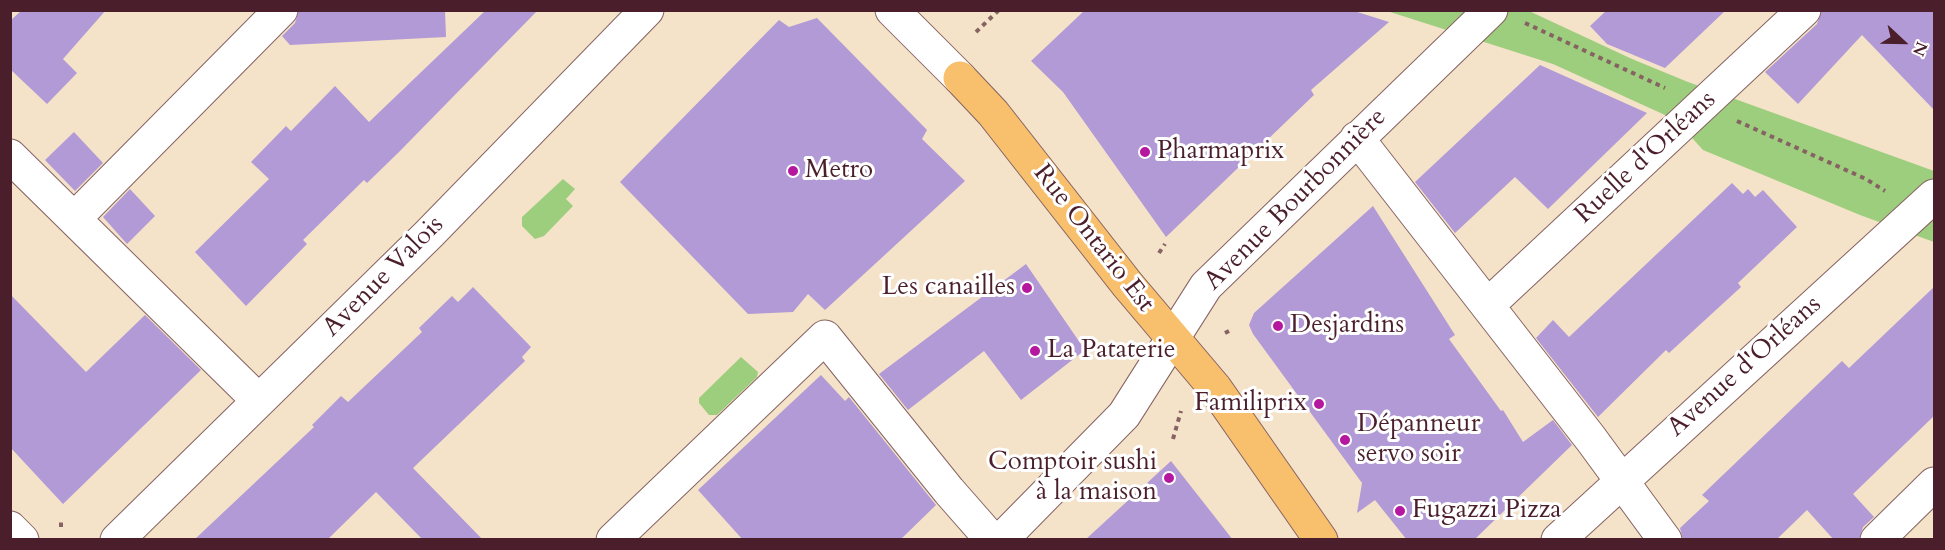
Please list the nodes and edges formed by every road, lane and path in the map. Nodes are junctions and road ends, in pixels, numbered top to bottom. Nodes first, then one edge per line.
1 (281, 10) edge
2 (647, 10) edge
3 (892, 10) edge
4 (999, 10) edge
5 (1491, 10) edge
6 (1804, 10) edge
7 (976, 32) dead end
8 (960, 78) joint
9 (1357, 138) junction
10 (10, 156) edge
11 (1935, 196) edge
12 (75, 218) junction
13 (1165, 244) dead end
14 (1160, 253) dead end
15 (1488, 305) junction
16 (1233, 329) dead end
17 (1225, 333) dead end
18 (1172, 337) junction
19 (1112, 347) dead end
20 (1123, 348) dead end
21 (258, 400) junction
22 (1181, 411) dead end
23 (1173, 439) dead end
24 (1622, 479) junction
25 (1935, 484) edge
26 (61, 519) dead end
27 (61, 527) dead end
28 (10, 528) edge
29 (22, 540) edge
30 (117, 540) edge
31 (613, 540) edge
32 (992, 540) edge
33 (1001, 540) edge
34 (1321, 540) edge
35 (1558, 540) edge
36 (1665, 540) edge
37 (1878, 540) edge

1 - 12 street
2 - 21 street, Avenue Valois
3 - 8 street, Rue Ontario Est
4 - 7 path
5 - 9 street, Avenue Bourbonnière
6 - 15 street, Ruelle d'Orléans
8 - 18 main road, Rue Ontario Est
9 - 15 street
9 - 18 street, Avenue Bourbonnière
10 - 12 street
11 - 24 street, Avenue d'Orléans
12 - 21 street
13 - 14 path
15 - 24 street
16 - 17 path
18 - 33 street, Avenue Bourbonnière
18 - 34 main road, Rue Ontario Est
19 - 20 path
21 - 30 street, Avenue Valois
22 - 23 path
24 - 35 street, Avenue d'Orléans
24 - 36 street
25 - 37 street
26 - 27 path
28 - 29 street
31 - 32 street

